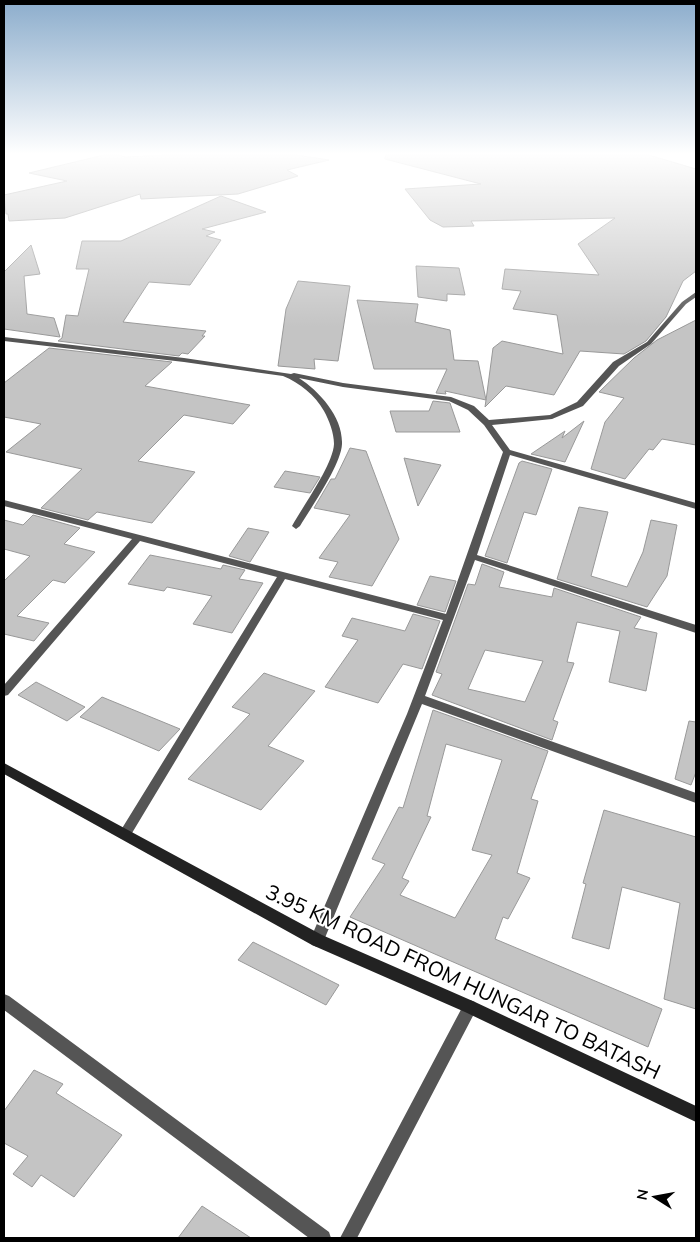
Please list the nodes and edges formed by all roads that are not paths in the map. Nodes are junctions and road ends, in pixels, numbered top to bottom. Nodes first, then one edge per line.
1 (696, 294) edge
2 (4, 339) edge
3 (285, 374) junction
4 (487, 423) junction
5 (507, 452) junction
6 (4, 503) edge
7 (696, 506) edge
8 (296, 526) dead end
9 (138, 536) junction
10 (471, 556) junction
11 (282, 577) junction
12 (449, 618) junction
13 (696, 629) edge
14 (4, 692) edge
15 (420, 698) junction
16 (4, 768) edge
17 (696, 798) edge
18 (125, 834) junction
19 (317, 940) junction
20 (4, 1001) edge
21 (470, 1006) junction
22 (696, 1114) edge
23 (323, 1238) edge
24 (348, 1238) edge

1 - 4 street
2 - 3 street
3 - 4 street
3 - 8 street
4 - 5 street
5 - 7 street
5 - 10 street
6 - 9 street
9 - 11 street
9 - 14 street
10 - 12 street
10 - 13 street
11 - 12 street
11 - 18 street
12 - 15 street
15 - 17 street
15 - 19 street
16 - 18 street, 3.95 KM ROAD FROM HUNGAR TO BATASH
18 - 19 street, 3.95 KM ROAD FROM HUNGAR TO BATASH
19 - 21 street, 3.95 KM ROAD FROM HUNGAR TO BATASH
20 - 23 street
21 - 22 street, 3.95 KM ROAD FROM HUNGAR TO BATASH
21 - 24 street

